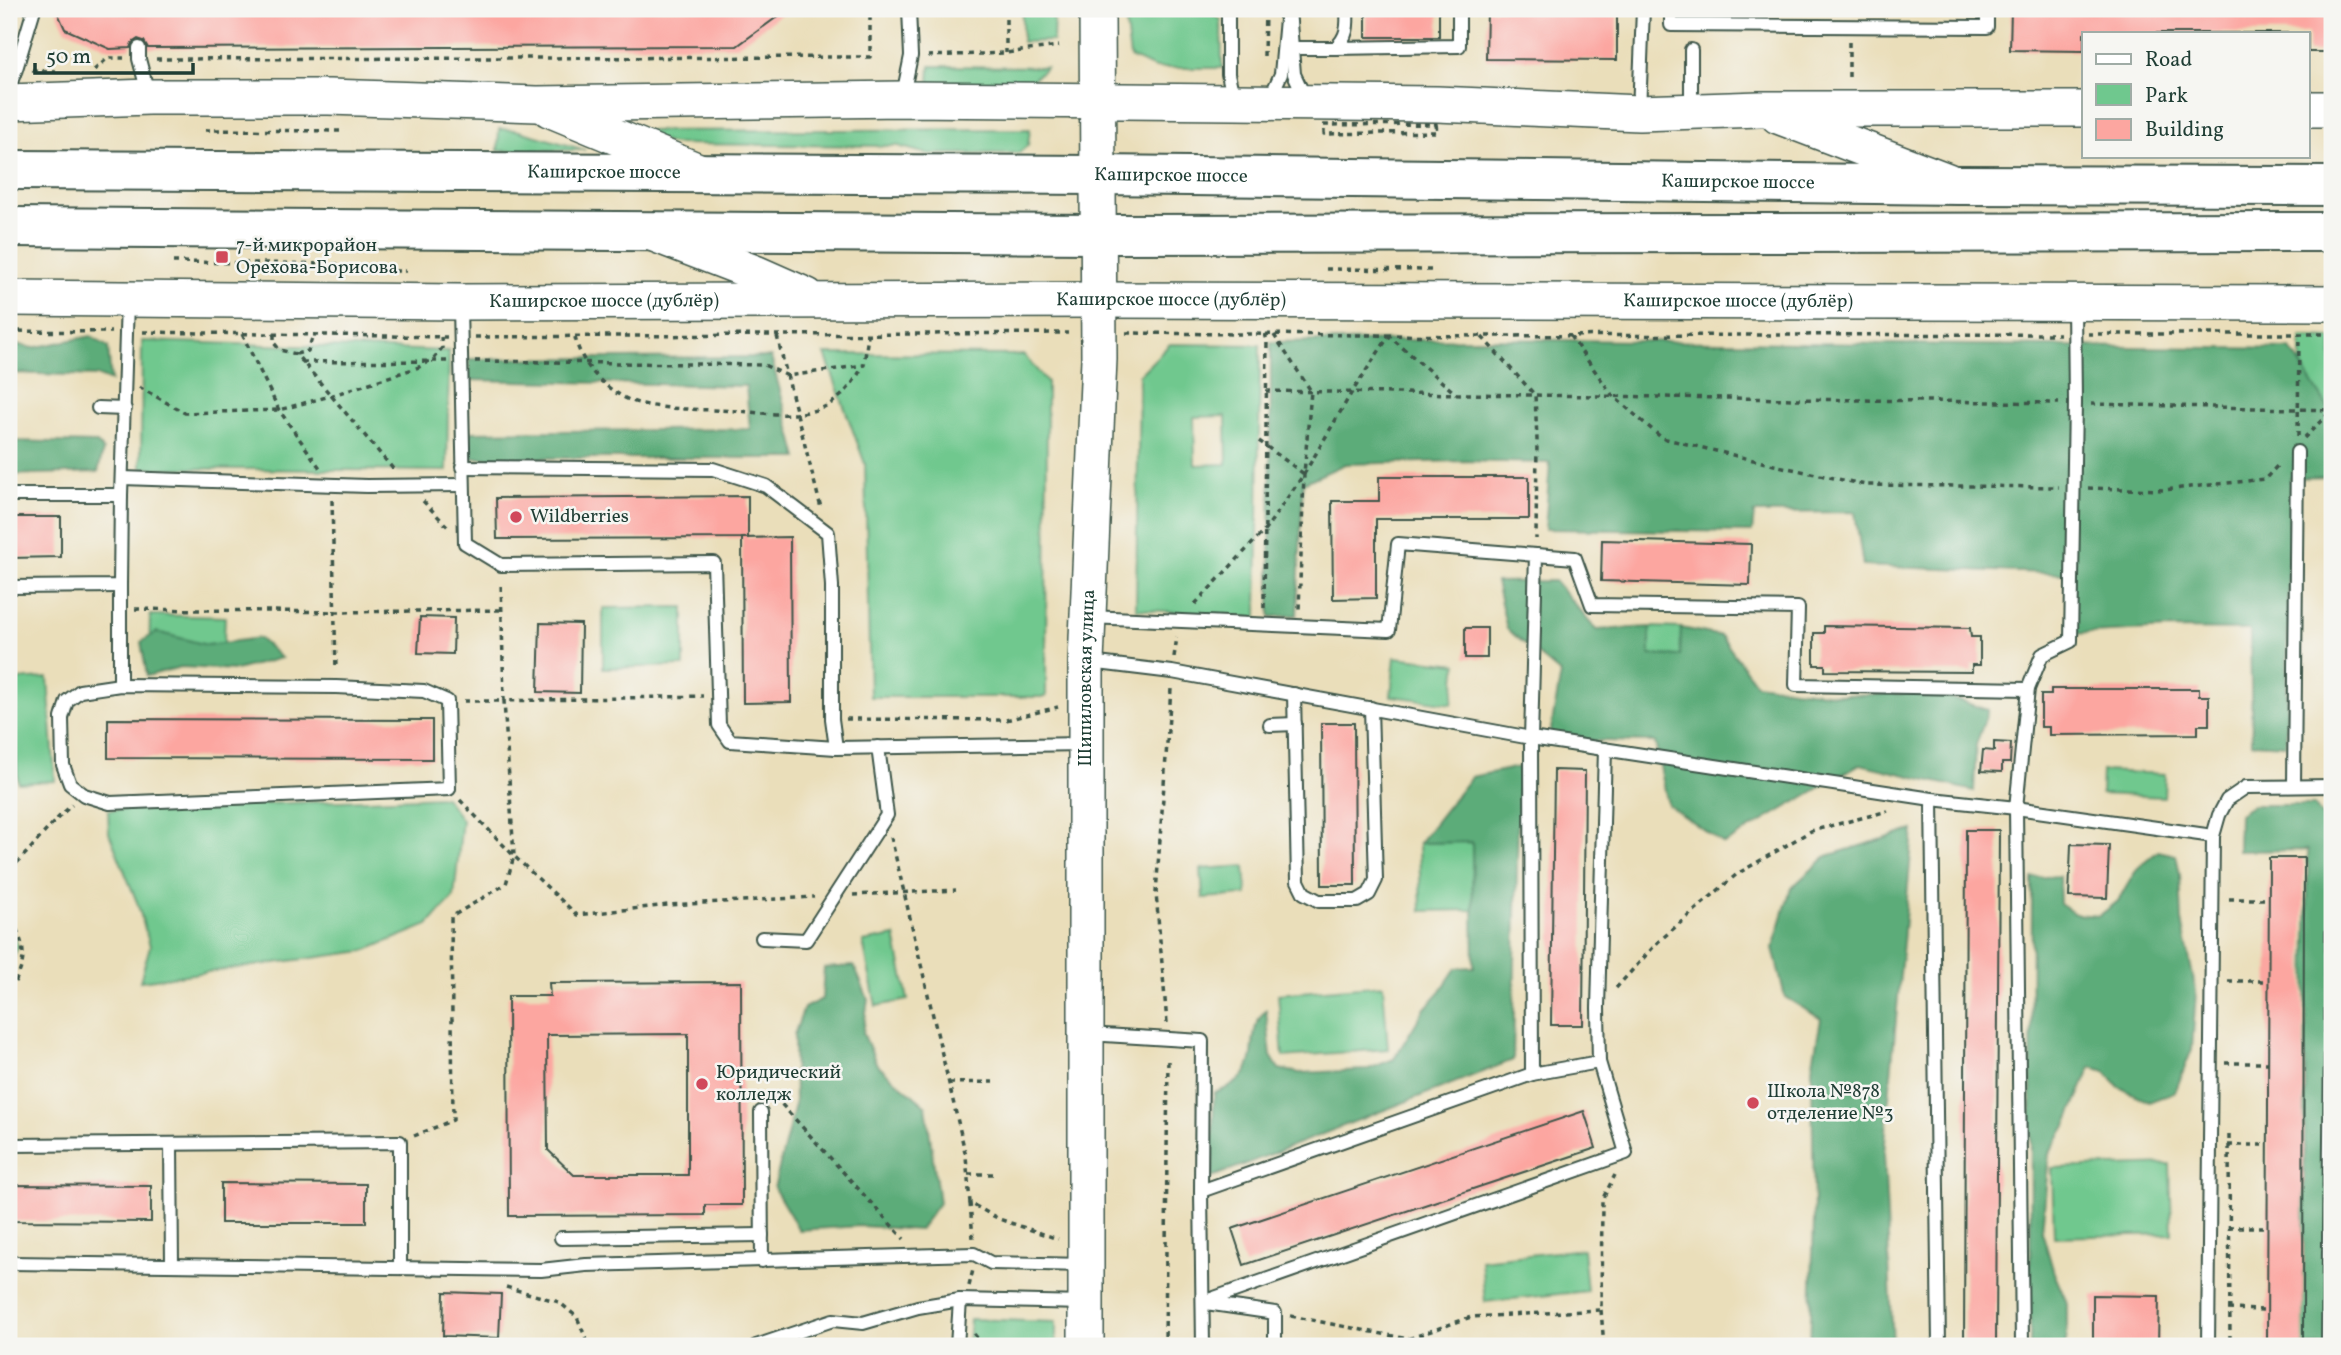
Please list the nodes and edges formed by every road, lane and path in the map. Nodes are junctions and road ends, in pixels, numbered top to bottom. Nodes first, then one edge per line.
1 (34, 9) edge
2 (870, 9) edge
3 (909, 9) edge
4 (1006, 9) edge
5 (1097, 9) edge
6 (1228, 9) edge
7 (1265, 9) edge
8 (1289, 9) edge
9 (1347, 9) edge
10 (1459, 9) edge
11 (1643, 9) edge
12 (1671, 9) edge
13 (1987, 9) edge
14 (1849, 34) dead end
15 (1059, 46) dead end
16 (1294, 48) junction
17 (1335, 48) junction
18 (1691, 50) dead end
19 (1006, 53) junction
20 (139, 54) junction
21 (928, 56) dead end
22 (1264, 67) dead end
23 (16, 69) junction
24 (67, 71) dead end
25 (92, 72) dead end
26 (1849, 81) dead end
27 (9, 87) edge
28 (149, 97) junction
29 (903, 99) junction
30 (9, 102) edge
31 (1096, 102) junction
32 (1234, 102) junction
33 (1269, 102) junction
34 (1307, 103) junction
35 (537, 104) junction
36 (1760, 109) junction
37 (2082, 109) edge
38 (2310, 109) edge
39 (2332, 109) edge
40 (1691, 111) junction
41 (1639, 113) junction
42 (205, 130) dead end
43 (344, 131) dead end
44 (1324, 134) dead end
45 (1377, 134) dead end
46 (9, 170) edge
47 (704, 173) junction
48 (1098, 176) junction
49 (1958, 185) junction
50 (2332, 186) edge
51 (9, 227) edge
52 (645, 230) junction
53 (2332, 232) edge
54 (1098, 233) junction
55 (173, 262) dead end
56 (318, 264) junction
57 (342, 264) dead end
58 (1326, 269) dead end
59 (1434, 270) dead end
60 (330, 271) dead end
61 (355, 271) dead end
62 (406, 271) dead end
63 (9, 298) edge
64 (127, 300) junction
65 (1099, 300) junction
66 (819, 301) junction
67 (460, 302) junction
68 (2332, 303) edge
69 (2074, 318) junction
70 (1113, 332) dead end
71 (1068, 333) dead end
72 (274, 334) junction
73 (1265, 334) junction
74 (2299, 334) junction
75 (2332, 334) edge
76 (313, 335) junction
77 (868, 335) junction
78 (1274, 335) junction
79 (777, 336) junction
80 (1389, 336) junction
81 (1481, 336) junction
82 (1570, 336) junction
83 (442, 337) junction
84 (461, 337) junction
85 (575, 337) junction
86 (296, 354) junction
87 (585, 361) junction
88 (302, 362) junction
89 (429, 362) junction
90 (461, 362) junction
91 (864, 365) junction
92 (788, 376) junction
93 (125, 379) junction
94 (1266, 391) junction
95 (1311, 391) junction
96 (1352, 392) junction
97 (1456, 394) junction
98 (1535, 395) junction
99 (330, 396) junction
100 (1613, 396) junction
101 (2075, 403) junction
102 (98, 408) dead end
103 (125, 409) junction
104 (2298, 409) junction
105 (279, 410) junction
106 (2332, 410) edge
107 (797, 413) junction
108 (1259, 441) dead end
109 (1266, 447) junction
110 (2297, 448) junction
111 (462, 467) junction
112 (1304, 474) junction
113 (122, 478) junction
114 (332, 485) junction
115 (462, 485) junction
116 (408, 487) junction
117 (2073, 487) junction
118 (9, 495) edge
119 (121, 495) junction
120 (1265, 530) junction
121 (828, 533) junction
122 (465, 543) junction
123 (1536, 555) junction
124 (500, 565) junction
125 (120, 586) junction
126 (9, 587) edge
127 (120, 609) junction
128 (501, 610) junction
129 (335, 612) junction
130 (1087, 617) junction
131 (1180, 620) junction
132 (1264, 624) junction
133 (1298, 625) junction
134 (1086, 662) junction
135 (1172, 671) junction
136 (120, 685) junction
137 (336, 687) junction
138 (2028, 689) junction
139 (1294, 694) junction
140 (696, 696) dead end
141 (447, 701) junction
142 (504, 701) junction
143 (1064, 706) dead end
144 (1371, 708) junction
145 (832, 719) junction
146 (1295, 724) junction
147 (1270, 725) dead end
148 (1531, 738) junction
149 (1086, 744) junction
150 (878, 747) junction
151 (836, 748) junction
152 (1605, 748) junction
153 (2294, 786) junction
154 (2332, 786) edge
155 (449, 789) junction
156 (84, 795) junction
157 (1932, 799) junction
158 (2016, 808) junction
159 (1891, 810) dead end
160 (887, 815) junction
161 (2213, 836) junction
162 (513, 856) junction
163 (9, 870) edge
164 (956, 890) dead end
165 (903, 892) junction
166 (835, 896) junction
167 (2212, 899) junction
168 (2269, 899) dead end
169 (9, 911) edge
170 (2332, 932) edge
171 (762, 938) dead end
172 (2211, 981) junction
173 (2268, 981) dead end
174 (9, 992) edge
175 (1598, 1008) junction
176 (1085, 1034) junction
177 (1168, 1039) junction
178 (1599, 1062) junction
179 (2211, 1063) junction
180 (2268, 1063) dead end
181 (1532, 1074) junction
182 (993, 1082) dead end
183 (948, 1083) junction
184 (775, 1097) dead end
185 (761, 1112) dead end
186 (400, 1142) junction
187 (171, 1144) junction
188 (9, 1145) edge
189 (2210, 1145) junction
190 (2268, 1145) dead end
191 (1626, 1153) junction
192 (968, 1174) junction
193 (993, 1174) dead end
194 (1201, 1191) junction
195 (2209, 1227) junction
196 (2268, 1227) dead end
197 (762, 1235) junction
198 (561, 1238) dead end
199 (1058, 1238) dead end
200 (919, 1256) junction
201 (762, 1261) junction
202 (9, 1263) edge
203 (173, 1265) junction
204 (1086, 1265) junction
205 (400, 1268) junction
206 (494, 1284) dead end
207 (960, 1300) junction
208 (1203, 1302) junction
209 (1086, 1303) junction
210 (1601, 1310) junction
211 (2208, 1310) junction
212 (2267, 1310) dead end
213 (1275, 1313) junction
214 (1408, 1339) junction
215 (589, 1346) edge
216 (756, 1346) edge
217 (957, 1346) edge
218 (1086, 1346) edge
219 (1165, 1346) edge
220 (1203, 1346) edge
221 (1275, 1346) edge
222 (1408, 1346) edge
223 (1604, 1346) edge
224 (1939, 1346) edge
225 (2022, 1346) edge
226 (2208, 1346) edge
227 (2328, 1346) edge

1 - 23 lane
2 - 20 path
3 - 29 lane
4 - 19 path
5 - 31 main road, Шипиловская улица
6 - 32 lane
7 - 22 path
8 - 16 lane
8 - 33 lane
9 - 17 lane
10 - 17 lane
11 - 41 lane
12 - 13 lane
14 - 26 path
15 - 19 path
16 - 17 lane
16 - 34 lane
18 - 40 lane
19 - 21 path
20 - 25 path
20 - 28 lane
23 - 24 path
23 - 27 lane
28 - 30 main road
28 - 35 main road
29 - 31 main road
29 - 35 main road
31 - 32 main road
31 - 48 main road, Шипиловская улица
32 - 33 main road
33 - 34 main road
34 - 41 main road
35 - 47 main road
36 - 37 main road
36 - 40 main road
36 - 49 main road
38 - 39 main road
40 - 41 main road
42 - 43 path
44 - 45 path
46 - 47 main road, Каширское шоссе
47 - 48 main road, Каширское шоссе
48 - 49 main road, Каширское шоссе
48 - 54 main road, Шипиловская улица
49 - 50 main road, Каширское шоссе
51 - 52 main road
52 - 54 main road
52 - 66 main road
53 - 54 main road
54 - 65 main road, Шипиловская улица
55 - 56 path
56 - 57 path
56 - 60 path
58 - 59 path
61 - 62 path
63 - 64 main road, Каширское шоссе (дублёр)
64 - 67 main road, Каширское шоссе (дублёр)
64 - 93 lane
65 - 66 main road, Каширское шоссе (дублёр)
65 - 69 main road, Каширское шоссе (дублёр)
65 - 130 main road, Шипиловская улица
66 - 67 main road, Каширское шоссе (дублёр)
67 - 84 lane
68 - 69 main road, Каширское шоссе (дублёр)
69 - 74 path
69 - 82 path
69 - 101 lane
70 - 73 path
71 - 77 path
72 - 76 path
72 - 86 path
72 - 105 path
73 - 78 path
73 - 94 path
74 - 75 path
74 - 104 path
76 - 83 path
76 - 86 path
77 - 79 path
77 - 91 path
78 - 80 path
78 - 95 path
79 - 85 path
79 - 92 path
80 - 81 path
80 - 96 path
80 - 97 path
81 - 82 path
81 - 98 path
82 - 100 path
83 - 84 path
83 - 89 path
84 - 85 path
84 - 90 lane
85 - 87 path
86 - 88 path
87 - 90 path
87 - 92 path
87 - 107 path
88 - 89 path
88 - 99 path
89 - 90 path
89 - 99 path
90 - 111 lane
91 - 92 path
91 - 107 path
92 - 107 path
93 - 103 lane
93 - 105 path
94 - 95 path
94 - 109 path
95 - 96 path
95 - 112 path
96 - 97 path
96 - 112 path
97 - 98 path
98 - 100 path
98 - 123 path
99 - 105 path
99 - 116 path
100 - 101 path
100 - 117 path
101 - 104 path
101 - 117 lane
102 - 103 lane
103 - 113 lane
104 - 106 path
104 - 110 path
105 - 114 path
106 - 110 path
107 - 121 path
108 - 109 path
109 - 112 path
109 - 120 path
110 - 117 path
110 - 153 lane
111 - 115 lane
111 - 121 lane
112 - 120 path
112 - 133 path
113 - 114 lane
113 - 119 lane
114 - 116 lane
114 - 129 path
115 - 116 lane
115 - 122 lane
116 - 122 path
117 - 138 lane
118 - 119 lane
119 - 125 lane
120 - 131 path
120 - 132 path
121 - 145 lane
122 - 124 lane
123 - 133 lane
123 - 138 lane
123 - 148 lane
124 - 128 path
124 - 151 lane
125 - 126 lane
125 - 127 lane
127 - 129 path
127 - 136 lane
128 - 129 path
128 - 142 path
129 - 137 path
130 - 131 lane
130 - 134 main road, Шипиловская улица
131 - 132 lane
131 - 135 path
132 - 133 lane
134 - 135 lane
134 - 149 main road, Шипиловская улица
135 - 139 lane
135 - 177 path
136 - 137 lane
136 - 156 lane
137 - 141 lane
138 - 158 lane
139 - 144 lane
139 - 146 lane
140 - 142 path
141 - 142 path
141 - 155 lane
142 - 162 path
143 - 145 path
144 - 146 lane
144 - 148 lane
145 - 151 lane
146 - 147 lane
148 - 152 lane
148 - 181 lane
149 - 150 lane
149 - 176 main road, Шипиловская улица
150 - 151 lane
150 - 160 lane
152 - 157 lane
152 - 175 lane
153 - 154 lane
153 - 161 lane
155 - 156 lane
155 - 162 path
156 - 163 path
157 - 158 lane
157 - 224 lane
158 - 161 lane
158 - 225 lane
159 - 175 path
160 - 165 path
160 - 166 lane
161 - 167 lane
162 - 166 path
162 - 186 path
164 - 165 path
165 - 166 path
165 - 183 path
166 - 171 lane
167 - 168 path
167 - 172 lane
169 - 174 path
170 - 227 lane
172 - 173 path
172 - 179 lane
175 - 178 lane
176 - 177 lane
176 - 204 main road, Шипиловская улица
177 - 194 lane
177 - 219 path
178 - 181 lane
178 - 191 lane
179 - 180 path
179 - 189 lane
181 - 194 lane
182 - 183 path
183 - 192 path
184 - 200 path
185 - 197 lane
186 - 187 lane
186 - 205 lane
187 - 188 lane
187 - 203 lane
189 - 190 path
189 - 195 lane
191 - 208 lane
191 - 210 path
192 - 193 path
192 - 199 path
194 - 208 lane
195 - 196 path
195 - 211 lane
197 - 198 lane
197 - 201 lane
200 - 201 lane
200 - 204 lane
201 - 205 lane
202 - 203 lane
203 - 205 lane
204 - 209 main road, Шипиловская улица
206 - 215 path
207 - 209 lane
207 - 216 lane
207 - 217 lane
208 - 213 lane
208 - 220 lane
209 - 218 main road, Шипиловская улица
210 - 214 path
210 - 223 path
211 - 212 path
211 - 226 lane
213 - 214 path
213 - 221 lane
214 - 222 path

